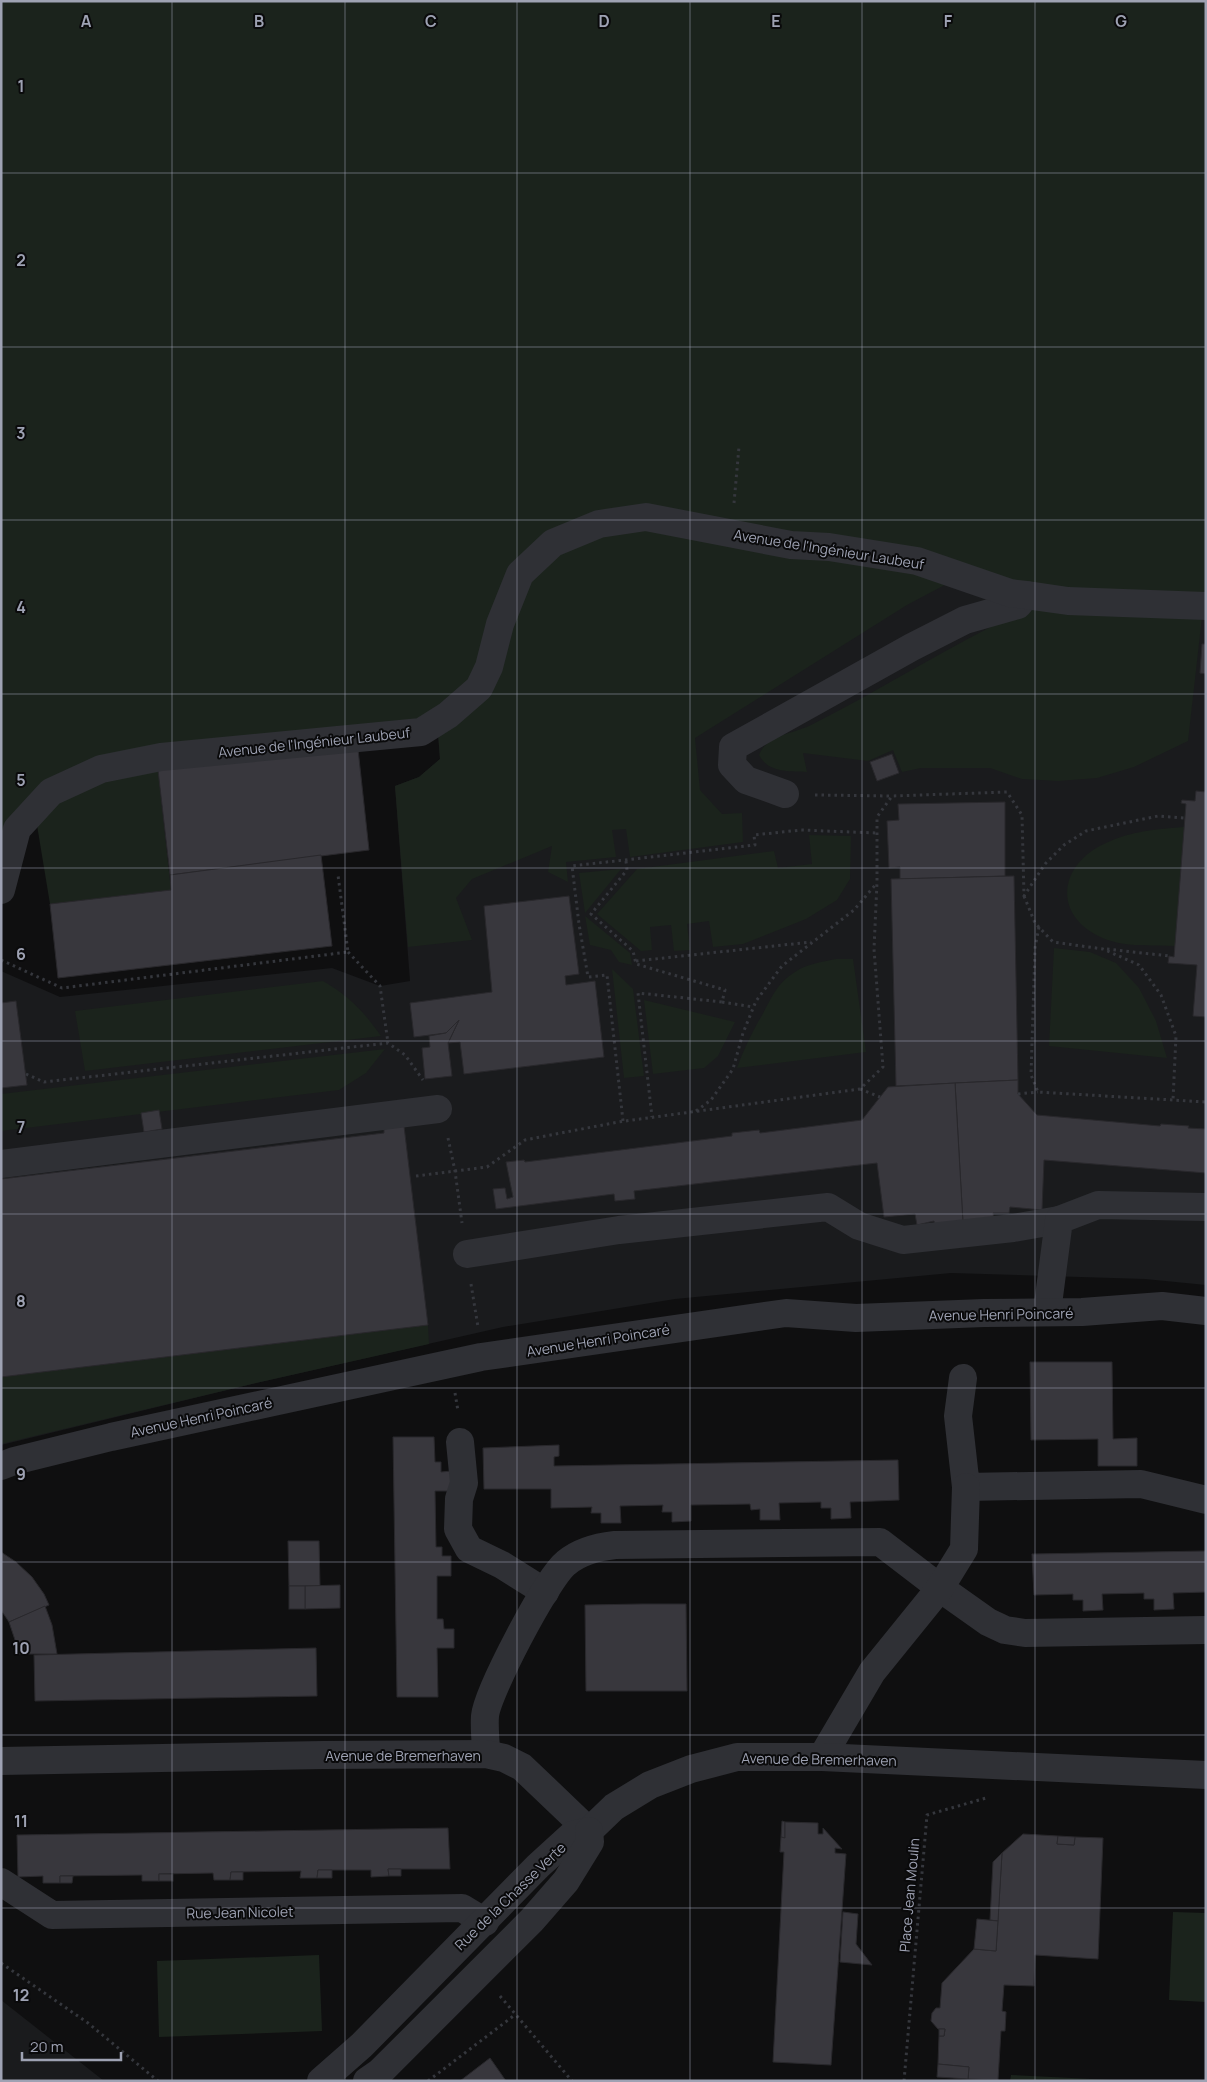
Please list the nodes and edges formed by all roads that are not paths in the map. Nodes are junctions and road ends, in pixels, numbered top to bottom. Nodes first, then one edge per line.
1 (1026, 595) junction
2 (1206, 606) edge
3 (785, 794) road end
4 (1, 890) edge
5 (438, 1109) road end
6 (1, 1164) edge
7 (1206, 1207) edge
8 (1059, 1220) junction
9 (467, 1254) dead end
10 (1206, 1311) edge
11 (1047, 1312) junction
12 (963, 1378) dead end
13 (460, 1442) road end
14 (1, 1466) edge
15 (966, 1487) junction
16 (1206, 1500) edge
17 (940, 1588) junction
18 (545, 1592) junction
19 (1206, 1630) edge
20 (486, 1754) junction
21 (822, 1757) junction
22 (1, 1761) edge
23 (1206, 1775) edge
24 (589, 1831) junction
25 (1, 1882) edge
26 (485, 1922) junction
27 (378, 2078) edge
28 (321, 2081) edge

1 - 2 street, Avenue de l'Ingénieur Laubeuf
1 - 3 street
1 - 4 street, Avenue de l'Ingénieur Laubeuf
5 - 6 street
7 - 8 street
8 - 9 street
8 - 11 street
10 - 11 street, Avenue Henri Poincaré
11 - 14 street, Avenue Henri Poincaré
12 - 15 street
13 - 18 street
15 - 16 street
15 - 17 street
17 - 18 street
17 - 19 street
17 - 21 street
18 - 20 street
20 - 22 street, Avenue de Bremerhaven
20 - 24 street, Avenue de Bremerhaven
21 - 23 street, Avenue de Bremerhaven
21 - 24 street, Avenue de Bremerhaven
24 - 26 street, Rue de la Chasse Verte
24 - 27 street, Rue de la Chasse Verte
25 - 26 street, Rue Jean Nicolet
26 - 28 street, Rue de la Chasse Verte

